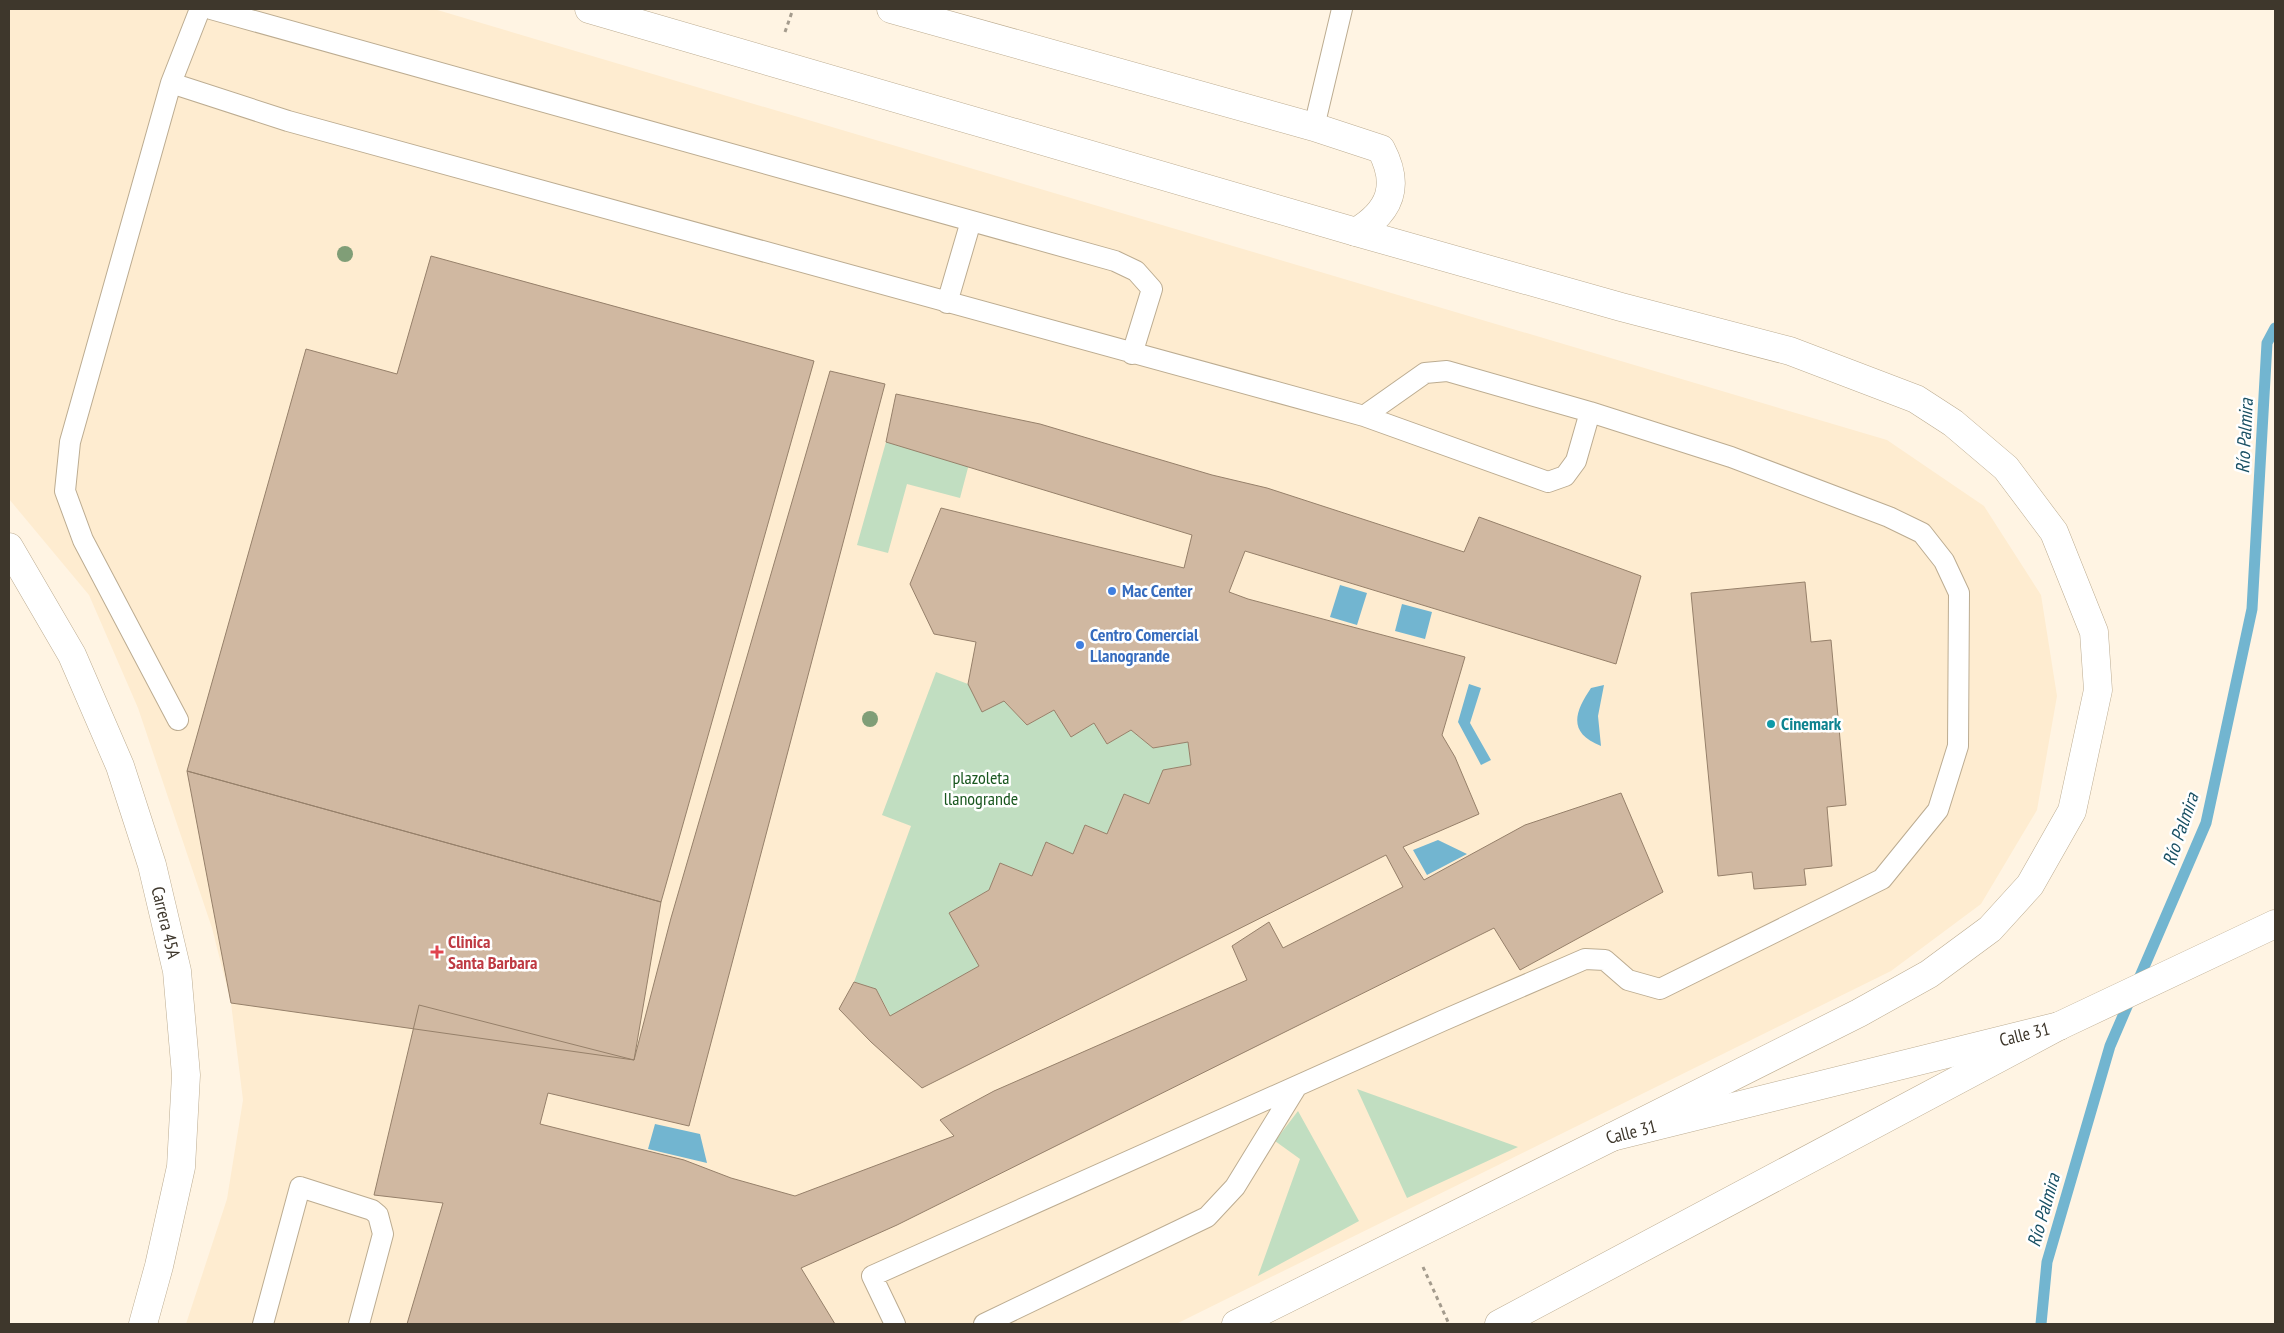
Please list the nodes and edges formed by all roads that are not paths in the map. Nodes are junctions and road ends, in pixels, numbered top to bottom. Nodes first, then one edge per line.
1 (200, 9) edge
2 (211, 9) edge
3 (589, 9) edge
4 (891, 9) edge
5 (1342, 9) edge
6 (170, 83) junction
7 (1314, 128) junction
8 (971, 221) junction
9 (1356, 232) junction
10 (947, 303) junction
11 (1132, 354) junction
12 (1590, 412) junction
13 (1364, 416) junction
14 (9, 547) edge
15 (178, 720) dead end
16 (2275, 924) edge
17 (2060, 1026) junction
18 (1297, 1086) junction
19 (1612, 1137) junction
20 (143, 1324) edge
21 (263, 1324) edge
22 (358, 1324) edge
23 (895, 1324) edge
24 (984, 1324) edge
25 (1236, 1324) edge
26 (1499, 1324) edge

1 - 6 lane
2 - 8 lane
3 - 9 street
4 - 7 street
5 - 7 lane
6 - 10 lane
6 - 15 lane
7 - 9 street
8 - 10 lane
8 - 11 lane
9 - 19 street
10 - 11 lane
11 - 13 lane
12 - 13 lane
12 - 13 lane
12 - 18 lane
14 - 20 street, Carrera 45A
16 - 17 street, Calle 31
17 - 19 street, Calle 31
17 - 26 street, Calle 31
18 - 23 lane
18 - 24 lane
19 - 25 street, Calle 31
21 - 22 lane

